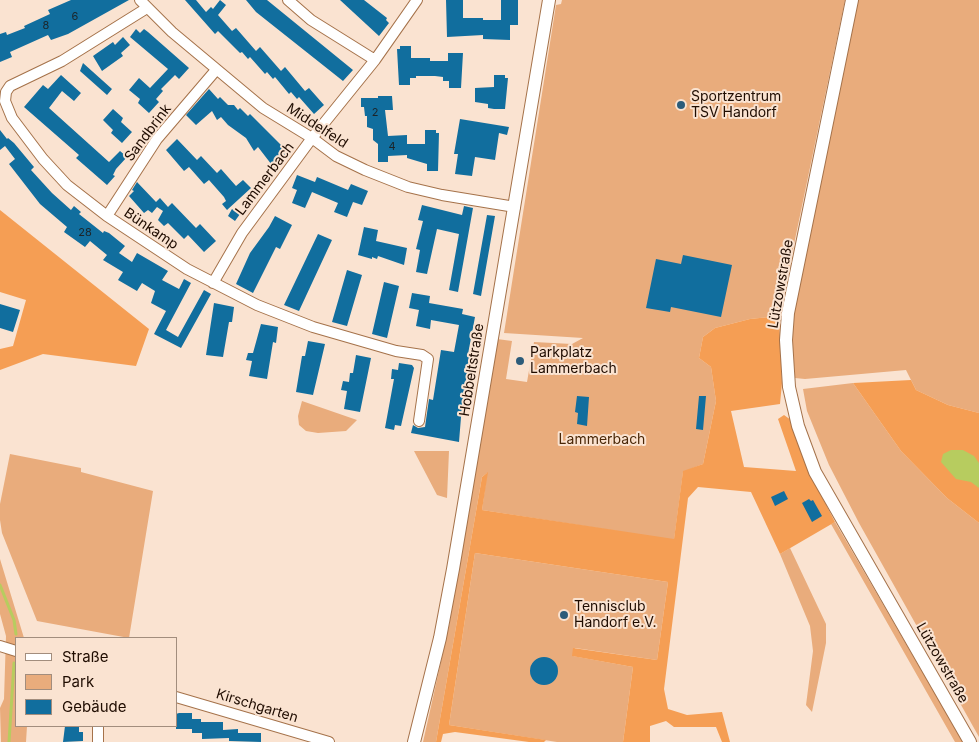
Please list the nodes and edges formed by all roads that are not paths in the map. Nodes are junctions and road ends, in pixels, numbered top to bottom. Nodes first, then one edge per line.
1 (288, 0) edge
2 (417, 0) edge
3 (549, 0) edge
4 (852, 0) edge
5 (143, 4) edge
6 (375, 60) junction
7 (216, 70) junction
8 (312, 138) junction
9 (515, 207) junction
10 (107, 216) junction
11 (213, 283) junction
12 (419, 421) dead end
13 (0, 646) edge
14 (15, 650) edge
15 (178, 698) edge
16 (98, 727) edge
17 (98, 742) edge
18 (329, 742) edge
19 (414, 742) edge
20 (970, 742) edge

1 - 6 street
2 - 6 street, Lammerbach
3 - 9 street, Hobbeltstraße
4 - 20 street, Lützowstraße
5 - 7 street, Middelfeld
5 - 10 street, Bünkamp
6 - 8 street, Lammerbach
7 - 8 street, Middelfeld
7 - 10 street, Sandbrink
8 - 9 street, Middelfeld
8 - 11 street, Lammerbach
9 - 19 street, Hobbeltstraße
10 - 11 street, Bünkamp
11 - 12 street, Bünkamp
13 - 14 street
15 - 18 street, Kirschgarten
16 - 17 street

